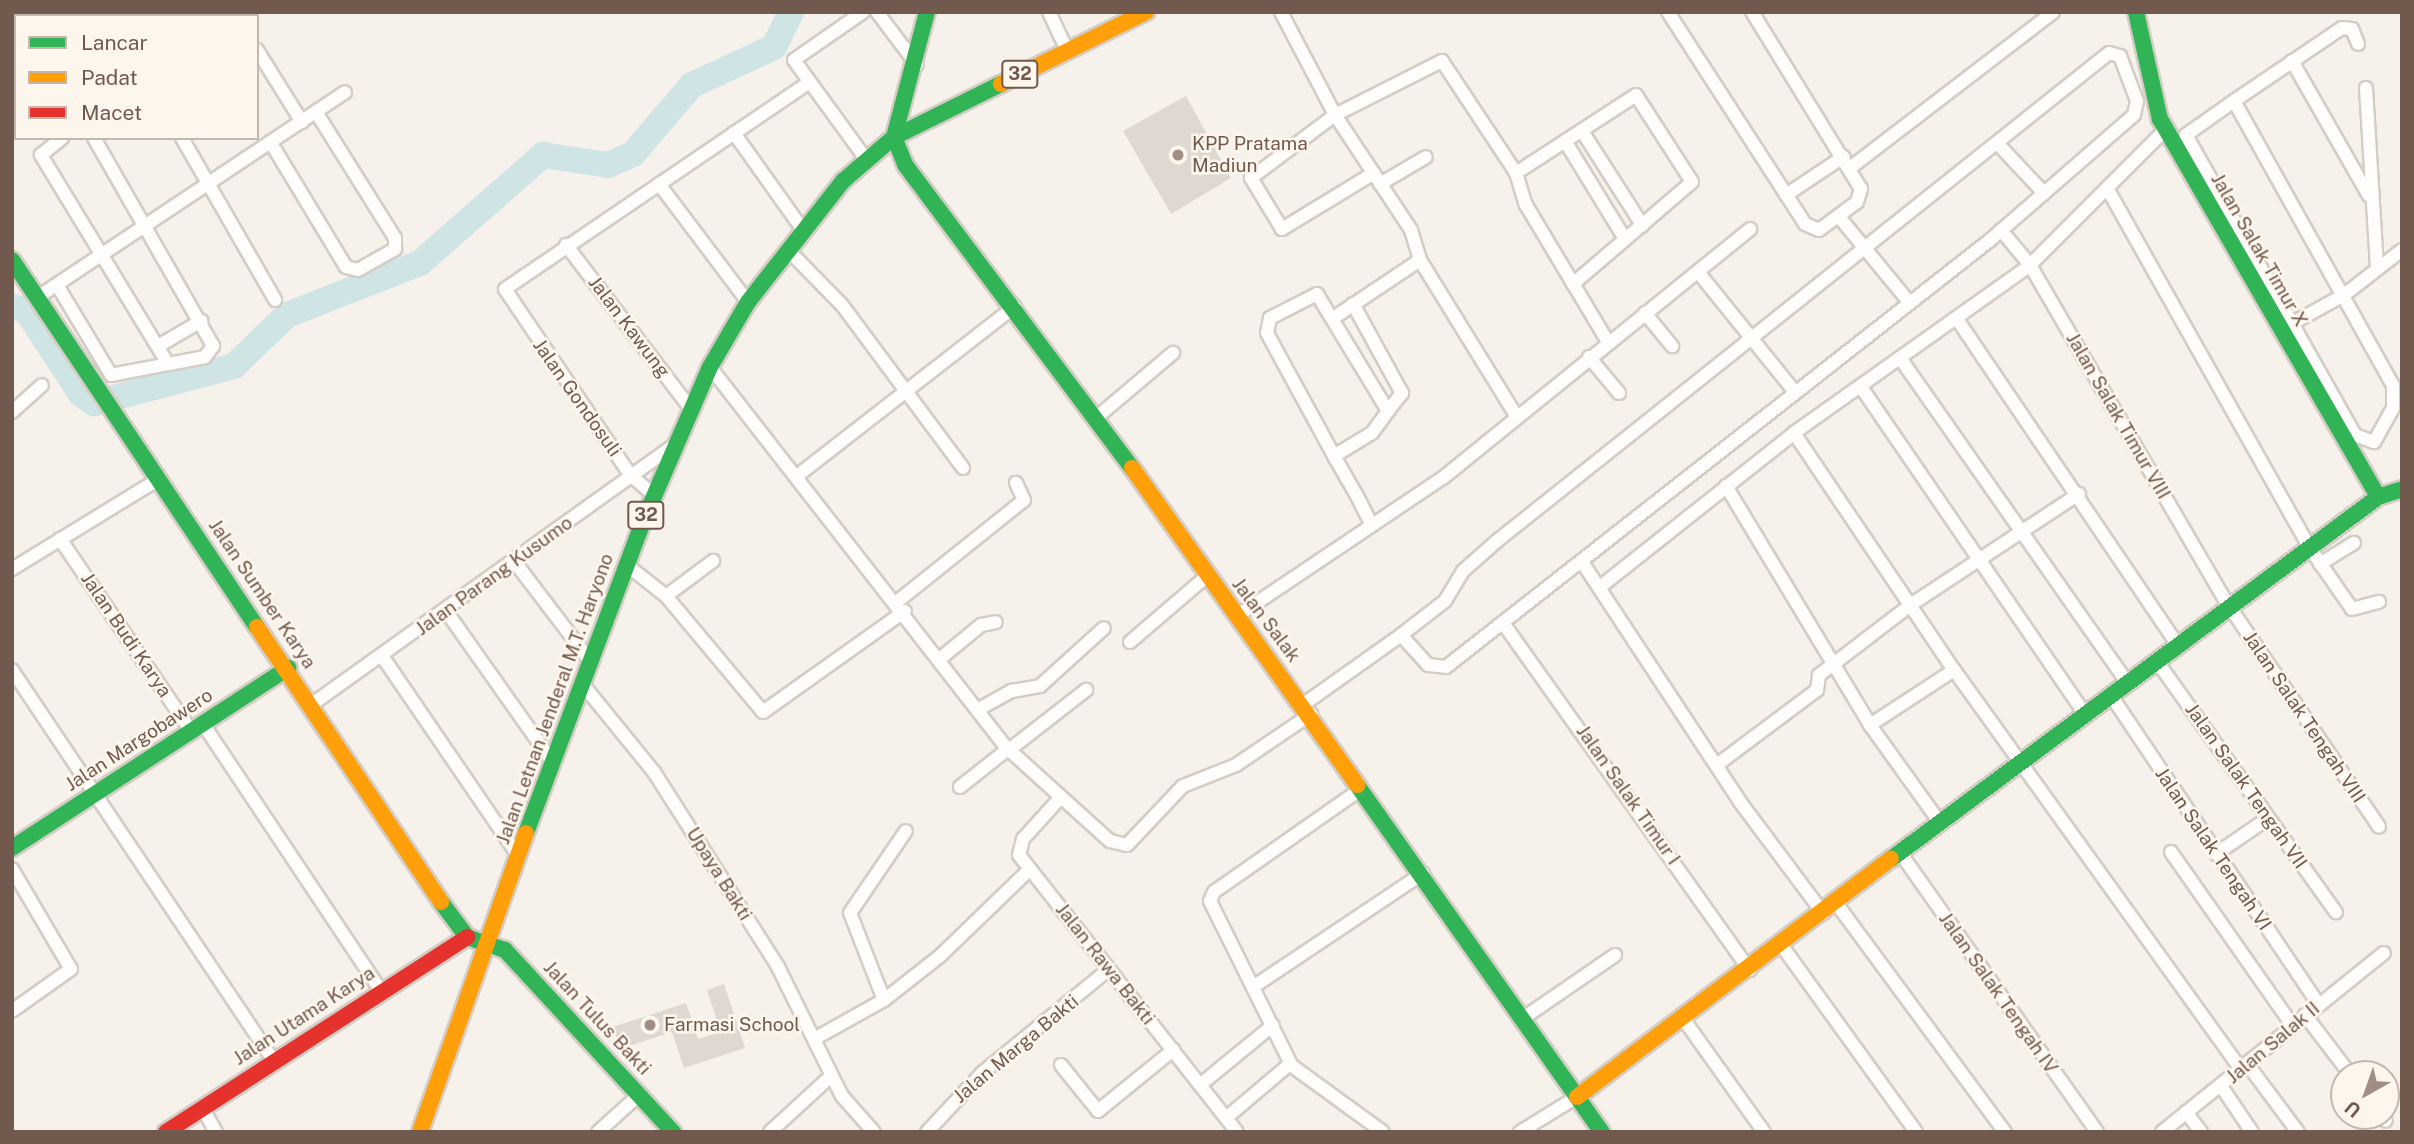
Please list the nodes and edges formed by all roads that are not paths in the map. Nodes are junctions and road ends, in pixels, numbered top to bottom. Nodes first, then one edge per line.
1 (863, 12) edge
2 (877, 12) edge
3 (927, 12) edge
4 (1049, 12) edge
5 (1146, 12) edge
6 (1281, 12) edge
7 (1668, 12) edge
8 (1752, 12) edge
9 (2053, 12) edge
10 (2136, 12) edge
11 (2358, 44) dead end
12 (1067, 50) junction
13 (259, 53) edge
14 (2292, 61) junction
15 (917, 65) junction
16 (807, 84) junction
17 (2366, 88) dead end
18 (345, 92) dead end
19 (2234, 101) junction
20 (316, 112) junction
21 (1335, 115) junction
22 (302, 122) junction
23 (2166, 129) junction
24 (1582, 131) junction
25 (734, 133) junction
26 (894, 137) junction
27 (60, 140) edge
28 (95, 140) edge
29 (183, 140) edge
30 (1565, 141) junction
31 (1997, 142) junction
32 (271, 143) junction
33 (1426, 157) dead end
34 (866, 159) junction
35 (1846, 163) junction
36 (1516, 173) junction
37 (1377, 179) junction
38 (659, 184) junction
39 (210, 185) junction
40 (2107, 188) junction
41 (2044, 193) junction
42 (1786, 195) junction
43 (2371, 200) junction
44 (1840, 218) junction
45 (1642, 225) junction
46 (148, 227) junction
47 (1750, 229) dead end
48 (803, 230) junction
49 (2001, 230) junction
50 (1625, 239) junction
51 (566, 246) junction
52 (1866, 249) junction
53 (788, 250) junction
54 (105, 254) junction
55 (1420, 260) junction
56 (2389, 260) edge
57 (2030, 265) junction
58 (15, 270) edge
59 (1698, 272) junction
60 (1573, 284) junction
61 (57, 285) junction
62 (2344, 295) junction
63 (38, 297) junction
64 (275, 300) dead end
65 (748, 302) junction
66 (1909, 302) junction
67 (1353, 304) junction
68 (1015, 306) junction
69 (1645, 313) junction
70 (1335, 317) junction
71 (1957, 318) junction
72 (201, 321) junction
73 (2293, 323) junction
74 (1752, 337) junction
75 (1608, 342) junction
76 (160, 345) junction
77 (1672, 346) dead end
78 (1173, 353) dead end
79 (1590, 357) junction
80 (1900, 358) junction
81 (168, 364) junction
82 (710, 367) junction
83 (42, 384) dead end
84 (1861, 387) junction
85 (906, 392) junction
86 (1795, 392) junction
87 (1619, 393) dead end
88 (691, 409) junction
89 (1388, 411) junction
90 (12, 412) edge
91 (1515, 414) junction
92 (1096, 418) junction
93 (1794, 433) junction
94 (676, 444) junction
95 (1334, 456) junction
96 (963, 468) dead end
97 (632, 476) junction
98 (797, 476) junction
99 (158, 480) junction
100 (1016, 483) dead end
101 (1726, 486) junction
102 (2402, 489) edge
103 (2079, 494) junction
104 (654, 495) junction
105 (2381, 495) junction
106 (1371, 524) junction
107 (2021, 535) junction
108 (60, 539) junction
109 (2354, 542) dead end
110 (2309, 547) junction
111 (514, 561) junction
112 (713, 561) dead end
113 (1582, 562) junction
114 (1978, 562) junction
115 (2320, 564) junction
116 (628, 566) junction
117 (12, 569) edge
118 (1207, 576) junction
119 (1600, 587) junction
120 (666, 596) junction
121 (2379, 602) dead end
122 (1912, 604) junction
123 (901, 606) junction
124 (2229, 606) junction
125 (446, 611) junction
126 (1237, 616) junction
127 (996, 622) dead end
128 (1503, 623) junction
129 (1104, 628) dead end
130 (1401, 635) junction
131 (1130, 642) dead end
132 (2177, 644) junction
133 (382, 656) junction
134 (941, 658) junction
135 (2157, 660) junction
136 (591, 663) junction
137 (1833, 665) junction
138 (288, 668) junction
139 (12, 670) edge
140 (1954, 670) junction
141 (2126, 681) junction
142 (584, 686) junction
143 (1086, 690) dead end
144 (2110, 694) junction
145 (311, 705) junction
146 (979, 709) junction
147 (1308, 709) junction
148 (2084, 713) junction
149 (1870, 724) junction
150 (197, 727) junction
151 (1008, 750) junction
152 (2022, 760) junction
153 (554, 764) junction
154 (1718, 764) junction
155 (960, 787) dead end
156 (1361, 789) junction
157 (97, 792) junction
158 (1061, 797) junction
159 (2267, 819) junction
160 (1941, 824) junction
161 (2379, 827) dead end
162 (905, 831) dead end
163 (12, 848) edge
164 (2171, 852) dead end
165 (1901, 854) junction
166 (2216, 855) junction
167 (519, 857) junction
168 (12, 869) edge
169 (1030, 869) junction
170 (1423, 873) junction
171 (1830, 908) junction
172 (2336, 912) dead end
173 (467, 937) junction
174 (484, 944) junction
175 (1782, 946) junction
176 (2384, 953) dead end
177 (1615, 955) dead end
178 (1109, 969) junction
179 (1750, 970) junction
180 (1256, 985) junction
181 (381, 991) junction
182 (884, 1000) junction
183 (2318, 1004) junction
184 (12, 1011) edge
185 (2305, 1015) junction
186 (1682, 1017) junction
187 (1522, 1018) junction
188 (1273, 1025) junction
189 (2292, 1025) junction
190 (814, 1039) junction
191 (1173, 1050) junction
192 (2339, 1060) edge
193 (274, 1061) junction
194 (1290, 1064) junction
195 (1061, 1065) dead end
196 (2244, 1068) junction
197 (831, 1076) junction
198 (1200, 1085) junction
199 (2221, 1086) junction
200 (639, 1095) junction
201 (1577, 1097) junction
202 (202, 1107) junction
203 (2186, 1112) junction
204 (1226, 1118) junction
205 (166, 1132) edge
206 (216, 1132) edge
207 (420, 1132) edge
208 (598, 1132) edge
209 (673, 1132) edge
210 (769, 1132) edge
211 (874, 1132) edge
212 (927, 1132) edge
213 (1237, 1132) edge
214 (1383, 1132) edge
215 (1520, 1132) edge
216 (1602, 1132) edge
217 (1763, 1132) edge
218 (1916, 1132) edge
219 (2005, 1132) edge
220 (2097, 1132) edge
221 (2162, 1132) edge
222 (2201, 1132) edge
223 (2252, 1132) edge
224 (2298, 1132) edge

1 - 16 street
2 - 15 street
3 - 15 main road
4 - 12 street
5 - 12 main road, 32
6 - 21 street
7 - 42 street
8 - 35 street
9 - 35 street
10 - 23 main road, Jalan Salak Timur X
11 - 14 street
12 - 26 main road, 32
13 - 22 street
14 - 19 street
14 - 43 street
15 - 26 main road
16 - 25 street
16 - 34 street
17 - 43 street
18 - 20 street
19 - 62 street
19 - 73 street
20 - 22 street
20 - 32 street
21 - 36 street
21 - 37 street
21 - 37 street
22 - 32 street
23 - 40 street
23 - 105 main road, Jalan Salak Timur X
24 - 30 street
24 - 45 street
24 - 45 street
25 - 38 street
25 - 48 street
26 - 34 main road, Jalan Letnan Jenderal M.T. Haryono / 32
26 - 68 main road, Jalan Salak
27 - 54 street
28 - 46 street
29 - 39 street
30 - 36 street
30 - 50 street
31 - 41 street
31 - 41 street
31 - 52 street
32 - 39 street
33 - 37 street
34 - 48 main road, Jalan Letnan Jenderal M.T. Haryono / 32
35 - 42 street
35 - 44 street
36 - 60 street
37 - 55 street
38 - 51 street
38 - 65 street
39 - 46 street
39 - 64 street
40 - 57 street
40 - 110 street
41 - 49 street
42 - 44 street
43 - 56 street
44 - 52 street
45 - 50 street
46 - 54 street
46 - 72 street
47 - 59 street
48 - 53 main road, Jalan Letnan Jenderal M.T. Haryono / 32
49 - 57 street, Jalan Salak Timur VIII
49 - 66 street
50 - 60 street
51 - 88 street, Jalan Kawung
51 - 97 street, Jalan Gondosuli
52 - 66 street
52 - 74 street
53 - 65 main road, Jalan Letnan Jenderal M.T. Haryono / 32
53 - 85 street
54 - 61 street
54 - 76 street
55 - 67 street
55 - 91 street
56 - 62 street
57 - 71 street
57 - 124 street, Jalan Salak Timur VIII
58 - 63 main road, Jalan Sumber Karya
59 - 69 street
59 - 74 street
60 - 75 street
61 - 63 street
61 - 81 street
62 - 73 street
62 - 73 street
63 - 99 main road, Jalan Sumber Karya
65 - 82 main road, Jalan Letnan Jenderal M.T. Haryono / 32
66 - 86 street
67 - 70 street
67 - 89 street
68 - 85 street
68 - 92 main road, Jalan Salak
69 - 75 street
69 - 77 street
70 - 89 street
70 - 95 street
71 - 80 street
71 - 103 street
72 - 76 street
72 - 81 street
74 - 86 street
74 - 130 street
75 - 79 street
76 - 81 street
78 - 92 street
79 - 87 street
79 - 91 street
80 - 84 street
80 - 107 street
82 - 88 main road, Jalan Letnan Jenderal M.T. Haryono / 32
82 - 98 street
83 - 90 street
84 - 93 street
84 - 114 street
85 - 96 street
85 - 98 street
86 - 113 street
88 - 94 main road, Jalan Letnan Jenderal M.T. Haryono / 32
89 - 95 street
91 - 106 street
92 - 118 main road, Jalan Salak
93 - 101 street
93 - 122 street
94 - 97 street, Jalan Parang Kusumo
94 - 104 main road, Jalan Letnan Jenderal M.T. Haryono / 32
95 - 106 street
97 - 104 street, Jalan Gondosuli
97 - 111 street, Jalan Parang Kusumo
98 - 123 street
99 - 108 street
99 - 138 main road, Jalan Sumber Karya
100 - 123 street
101 - 119 street
101 - 137 street
102 - 105 main road
103 - 107 street
103 - 132 street
104 - 116 main road, Jalan Letnan Jenderal M.T. Haryono / 32
105 - 110 main road
106 - 126 street
107 - 114 street
107 - 141 street
108 - 117 street
108 - 150 street, Jalan Budi Karya
109 - 115 street
110 - 115 street
110 - 124 main road
111 - 125 street, Jalan Parang Kusumo
111 - 136 street
112 - 120 street
113 - 119 street
113 - 128 street
114 - 122 street
114 - 148 street
115 - 121 street
116 - 120 street
116 - 136 main road, Jalan Letnan Jenderal M.T. Haryono / 32
118 - 126 main road, Jalan Salak
118 - 131 street
119 - 154 street
120 - 123 street
122 - 137 street
122 - 140 street
123 - 134 street
124 - 132 main road
124 - 161 street, Jalan Salak Tengah VIII
125 - 133 street, Jalan Parang Kusumo
125 - 153 street
126 - 147 main road, Jalan Salak
127 - 134 street
128 - 130 street
128 - 179 street, Jalan Salak Timur I
129 - 146 street
130 - 147 street
132 - 135 main road
133 - 145 street, Jalan Parang Kusumo
133 - 167 street
134 - 146 street
135 - 141 main road
135 - 159 street, Jalan Salak Tengah VII
136 - 142 main road, Jalan Letnan Jenderal M.T. Haryono / 32
137 - 149 street
137 - 154 street
138 - 145 main road, Jalan Sumber Karya
138 - 150 main road, Jalan Margobawero
139 - 157 street
140 - 149 street
140 - 152 street
141 - 144 main road
142 - 153 main road, Jalan Letnan Jenderal M.T. Haryono / 32
142 - 190 street, Upaya Bakti
143 - 151 street
144 - 148 main road
144 - 166 street, Jalan Salak Tengah VI
145 - 173 main road, Jalan Sumber Karya
146 - 151 street
147 - 156 main road, Jalan Salak
147 - 158 street
148 - 152 main road
149 - 160 street
150 - 157 main road, Jalan Margobawero
150 - 181 street, Jalan Budi Karya
151 - 155 street
151 - 158 street
152 - 160 main road
152 - 196 street
153 - 167 main road, Jalan Letnan Jenderal M.T. Haryono / 32
154 - 171 street
156 - 170 main road, Jalan Salak
156 - 180 street
157 - 163 main road, Jalan Margobawero
157 - 193 street
158 - 169 street, Jalan Rawa Bakti
159 - 166 street
159 - 172 street, Jalan Salak Tengah VII
160 - 165 main road
162 - 182 street
164 - 189 street
165 - 171 main road
165 - 220 street, Jalan Salak Tengah IV
166 - 183 street, Jalan Salak Tengah VI
167 - 174 main road, Jalan Letnan Jenderal M.T. Haryono / 32
168 - 184 street
169 - 178 street, Jalan Rawa Bakti
169 - 182 street
170 - 180 street
170 - 187 main road, Jalan Salak
171 - 175 main road
171 - 219 street
173 - 174 main road
173 - 181 main road, Jalan Utama Karya
174 - 200 main road, Jalan Tulus Bakti
174 - 207 main road, Jalan Letnan Jenderal M.T. Haryono / 32
175 - 179 main road
175 - 218 street
176 - 183 street, Jalan Salak II
177 - 187 street
178 - 191 street, Jalan Rawa Bakti
178 - 212 street, Jalan Marga Bakti
179 - 186 main road
180 - 188 street
181 - 193 main road, Jalan Utama Karya
182 - 190 street
183 - 185 street, Jalan Salak II
185 - 189 street, Jalan Salak II
185 - 192 street
186 - 201 main road
186 - 217 street
187 - 201 main road, Jalan Salak
188 - 194 street
188 - 198 street
189 - 196 street, Jalan Salak II
190 - 197 street, Upaya Bakti
191 - 195 street
191 - 198 street, Jalan Rawa Bakti
193 - 202 main road, Jalan Utama Karya
194 - 204 street
194 - 214 street
196 - 199 street, Jalan Salak II
196 - 224 street
197 - 210 street
197 - 211 street, Upaya Bakti
198 - 204 street, Jalan Rawa Bakti
199 - 203 street, Jalan Salak II
199 - 223 street
200 - 208 street
200 - 209 main road, Jalan Tulus Bakti
201 - 215 street
201 - 216 main road, Jalan Salak
202 - 205 main road, Jalan Utama Karya
202 - 206 street
203 - 221 street, Jalan Salak II
203 - 222 street
204 - 213 street, Jalan Rawa Bakti

